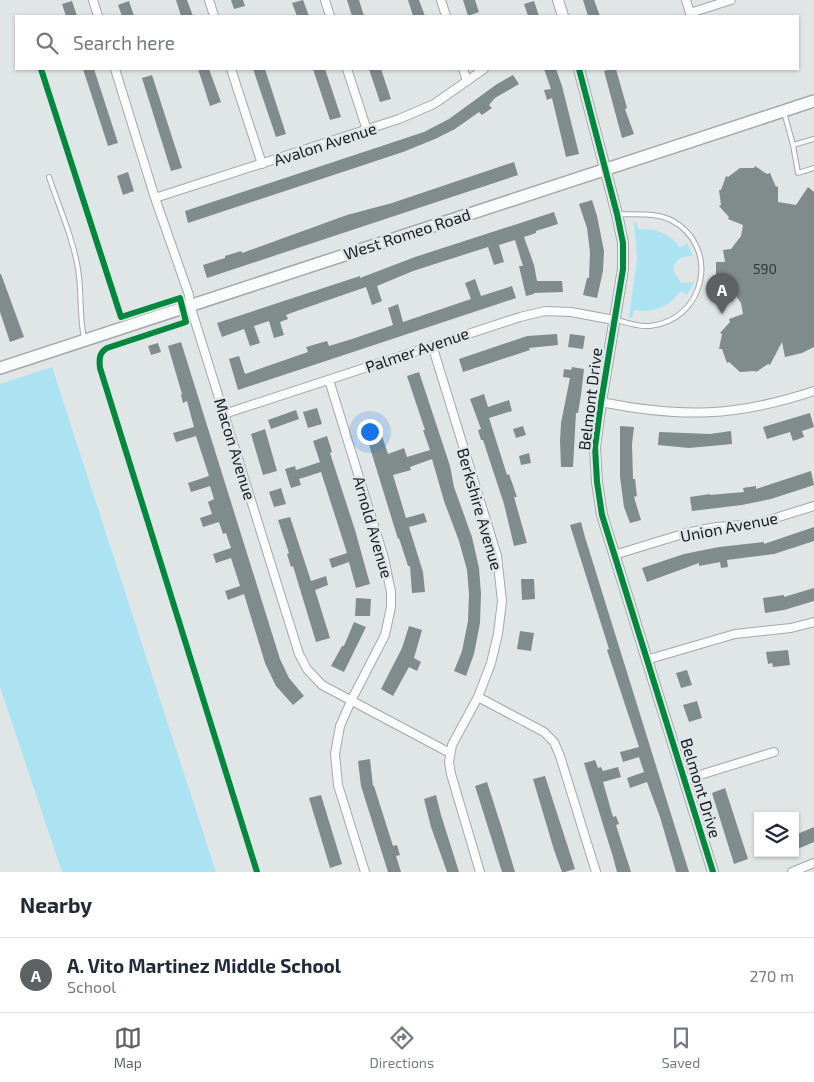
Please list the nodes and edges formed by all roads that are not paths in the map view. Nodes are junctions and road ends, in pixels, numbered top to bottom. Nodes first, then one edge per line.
1 (93, 0) edge
2 (209, 0) edge
3 (325, 0) edge
4 (441, 0) edge
5 (558, 0) edge
6 (686, 0) edge
7 (731, 0) edge
8 (98, 15) edge
9 (214, 15) edge
10 (330, 15) edge
11 (446, 15) edge
12 (563, 15) edge
13 (115, 70) edge
14 (231, 70) edge
15 (347, 70) edge
16 (463, 70) edge
17 (483, 70) edge
18 (579, 70) edge
19 (467, 81) junction
20 (814, 101) edge
21 (784, 111) junction
22 (367, 130) junction
23 (814, 139) edge
24 (793, 145) junction
25 (262, 164) junction
26 (814, 168) edge
27 (605, 170) junction
28 (49, 177) dead end
29 (156, 198) junction
30 (618, 214) junction
31 (190, 305) junction
32 (614, 320) junction
33 (84, 340) junction
34 (432, 345) junction
35 (0, 368) edge
36 (329, 380) junction
37 (814, 390) edge
38 (600, 402) junction
39 (224, 414) junction
40 (814, 506) edge
41 (614, 555) junction
42 (814, 622) edge
43 (646, 660) junction
44 (478, 697) junction
45 (350, 701) junction
46 (774, 752) dead end
47 (450, 753) junction
48 (684, 780) junction
49 (814, 863) edge
50 (365, 872) edge
51 (480, 872) edge
52 (596, 872) edge
53 (713, 872) edge
54 (792, 872) edge

1 - 8 street
2 - 9 street
3 - 10 street
4 - 11 street
5 - 12 street
6 - 7 street
13 - 29 street, Macon Avenue
14 - 25 street
15 - 22 street
16 - 19 street
17 - 19 street, Avalon Avenue
18 - 27 street, Belmont Drive
19 - 22 street, Avalon Avenue
20 - 21 main road, West Romeo Road
21 - 24 lane
21 - 27 main road, West Romeo Road
22 - 25 street, Avalon Avenue
23 - 24 lane
24 - 26 lane
25 - 29 street, Avalon Avenue
27 - 30 street, Belmont Drive
27 - 31 main road, West Romeo Road
28 - 33 lane
29 - 31 street, Macon Avenue
30 - 32 street, Belmont Drive
30 - 32 lane
31 - 33 main road, West Romeo Road
31 - 39 street, Macon Avenue
32 - 34 street, Palmer Avenue
32 - 38 street, Belmont Drive
33 - 35 main road, West Romeo Road
34 - 36 street, Palmer Avenue
34 - 44 street, Berkshire Avenue
36 - 39 street, Palmer Avenue
36 - 45 street, Arnold Avenue
37 - 38 street
38 - 41 street, Belmont Drive
39 - 45 street, Macon Avenue
40 - 41 street, Union Avenue
41 - 43 street, Belmont Drive
42 - 43 street
43 - 48 street, Belmont Drive
44 - 47 street, Berkshire Avenue
44 - 52 street
45 - 47 street, Macon Avenue
45 - 50 street, Arnold Avenue
46 - 48 street
47 - 51 street, Berkshire Avenue
48 - 53 street, Belmont Drive
49 - 54 street

